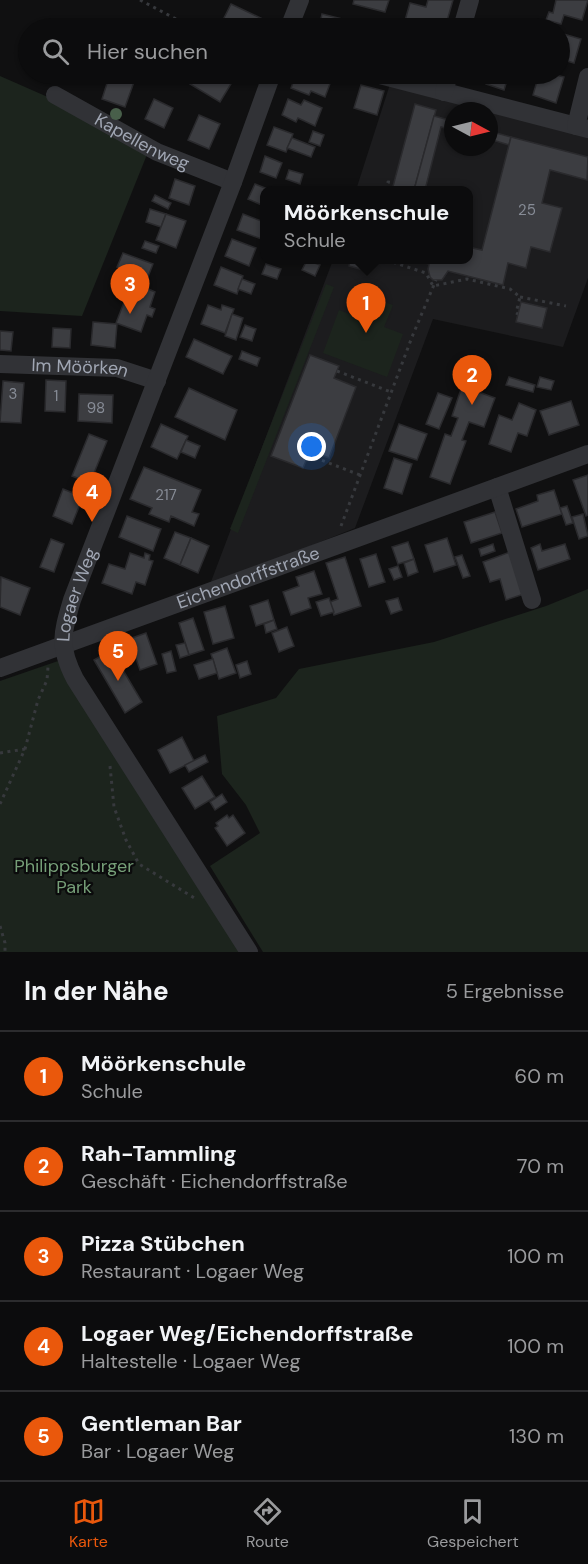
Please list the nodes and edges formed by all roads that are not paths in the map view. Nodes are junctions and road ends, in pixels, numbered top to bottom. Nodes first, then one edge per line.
1 (300, 0) edge
2 (470, 0) edge
3 (294, 18) edge
4 (465, 18) edge
5 (588, 77) edge
6 (268, 84) edge
7 (414, 84) edge
8 (446, 84) edge
9 (444, 92) junction
10 (55, 95) dead end
11 (582, 128) edge
12 (233, 182) junction
13 (0, 364) edge
14 (157, 381) junction
15 (588, 454) edge
16 (496, 487) junction
17 (532, 600) dead end
18 (56, 648) junction
19 (0, 668) edge
20 (249, 952) edge

1 - 3 street
2 - 4 street
5 - 11 street
6 - 12 street, Logaer Weg
7 - 9 street
8 - 9 street
9 - 11 street
10 - 12 street, Kapellenweg
12 - 14 street, Logaer Weg
13 - 14 street, Im Möörken
14 - 18 street, Logaer Weg
15 - 16 street, Eichendorffstraße
16 - 17 street
16 - 18 street, Eichendorffstraße
18 - 19 street, Eichendorffstraße
18 - 20 street, Logaer Weg

